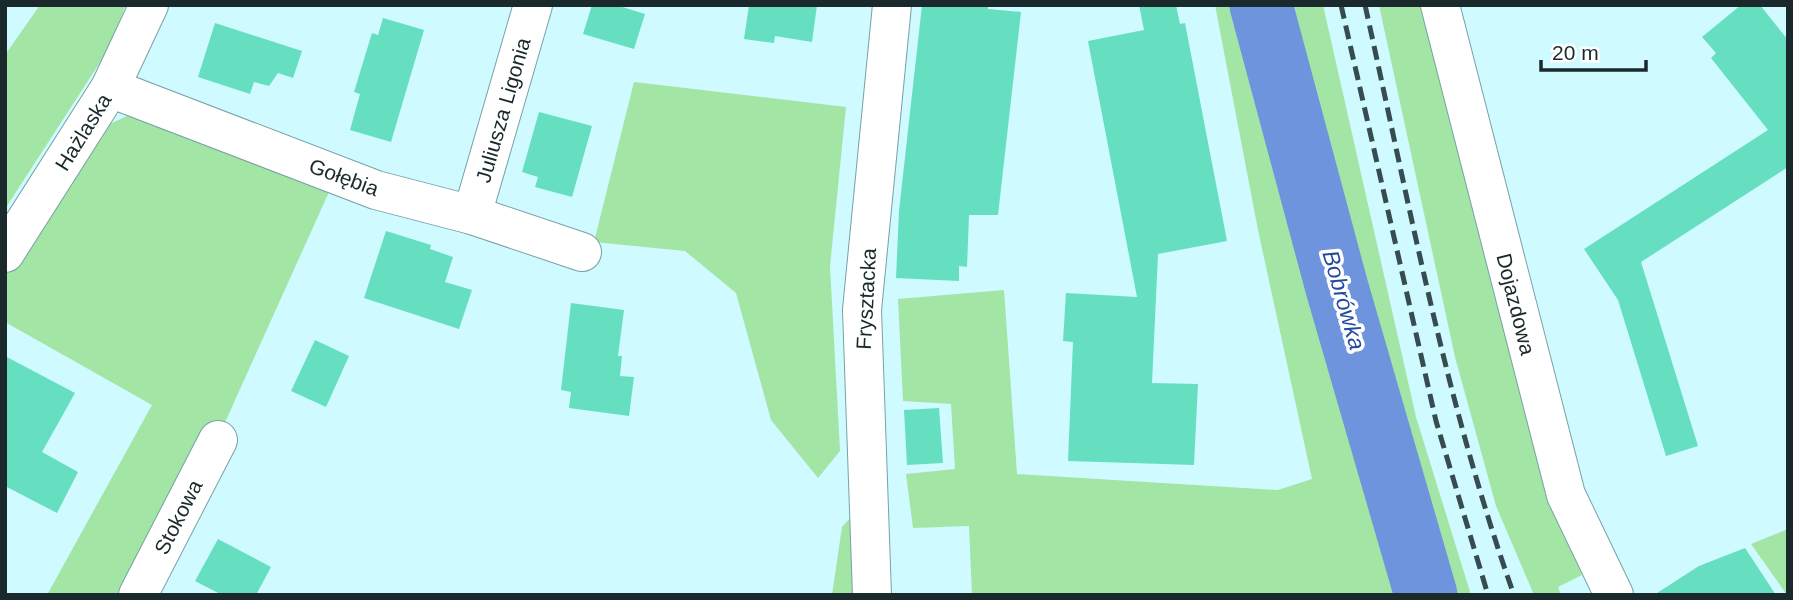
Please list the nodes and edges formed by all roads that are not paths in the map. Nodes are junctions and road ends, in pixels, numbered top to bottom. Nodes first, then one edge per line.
1 (149, 5) edge
2 (533, 5) edge
3 (892, 5) edge
4 (1440, 5) edge
5 (110, 89) junction
6 (472, 215) junction
7 (582, 252) dead end
8 (5, 253) edge
9 (218, 440) dead end
10 (138, 595) edge
11 (872, 595) edge
12 (1614, 595) edge

1 - 5 street, Hażlaska
2 - 6 street, Juliusza Ligonia
3 - 11 street, Frysztacka
4 - 12 street, Dojazdowa
5 - 6 street, Gołębia
5 - 8 street, Hażlaska
6 - 7 street, Gołębia
9 - 10 street, Stokowa

